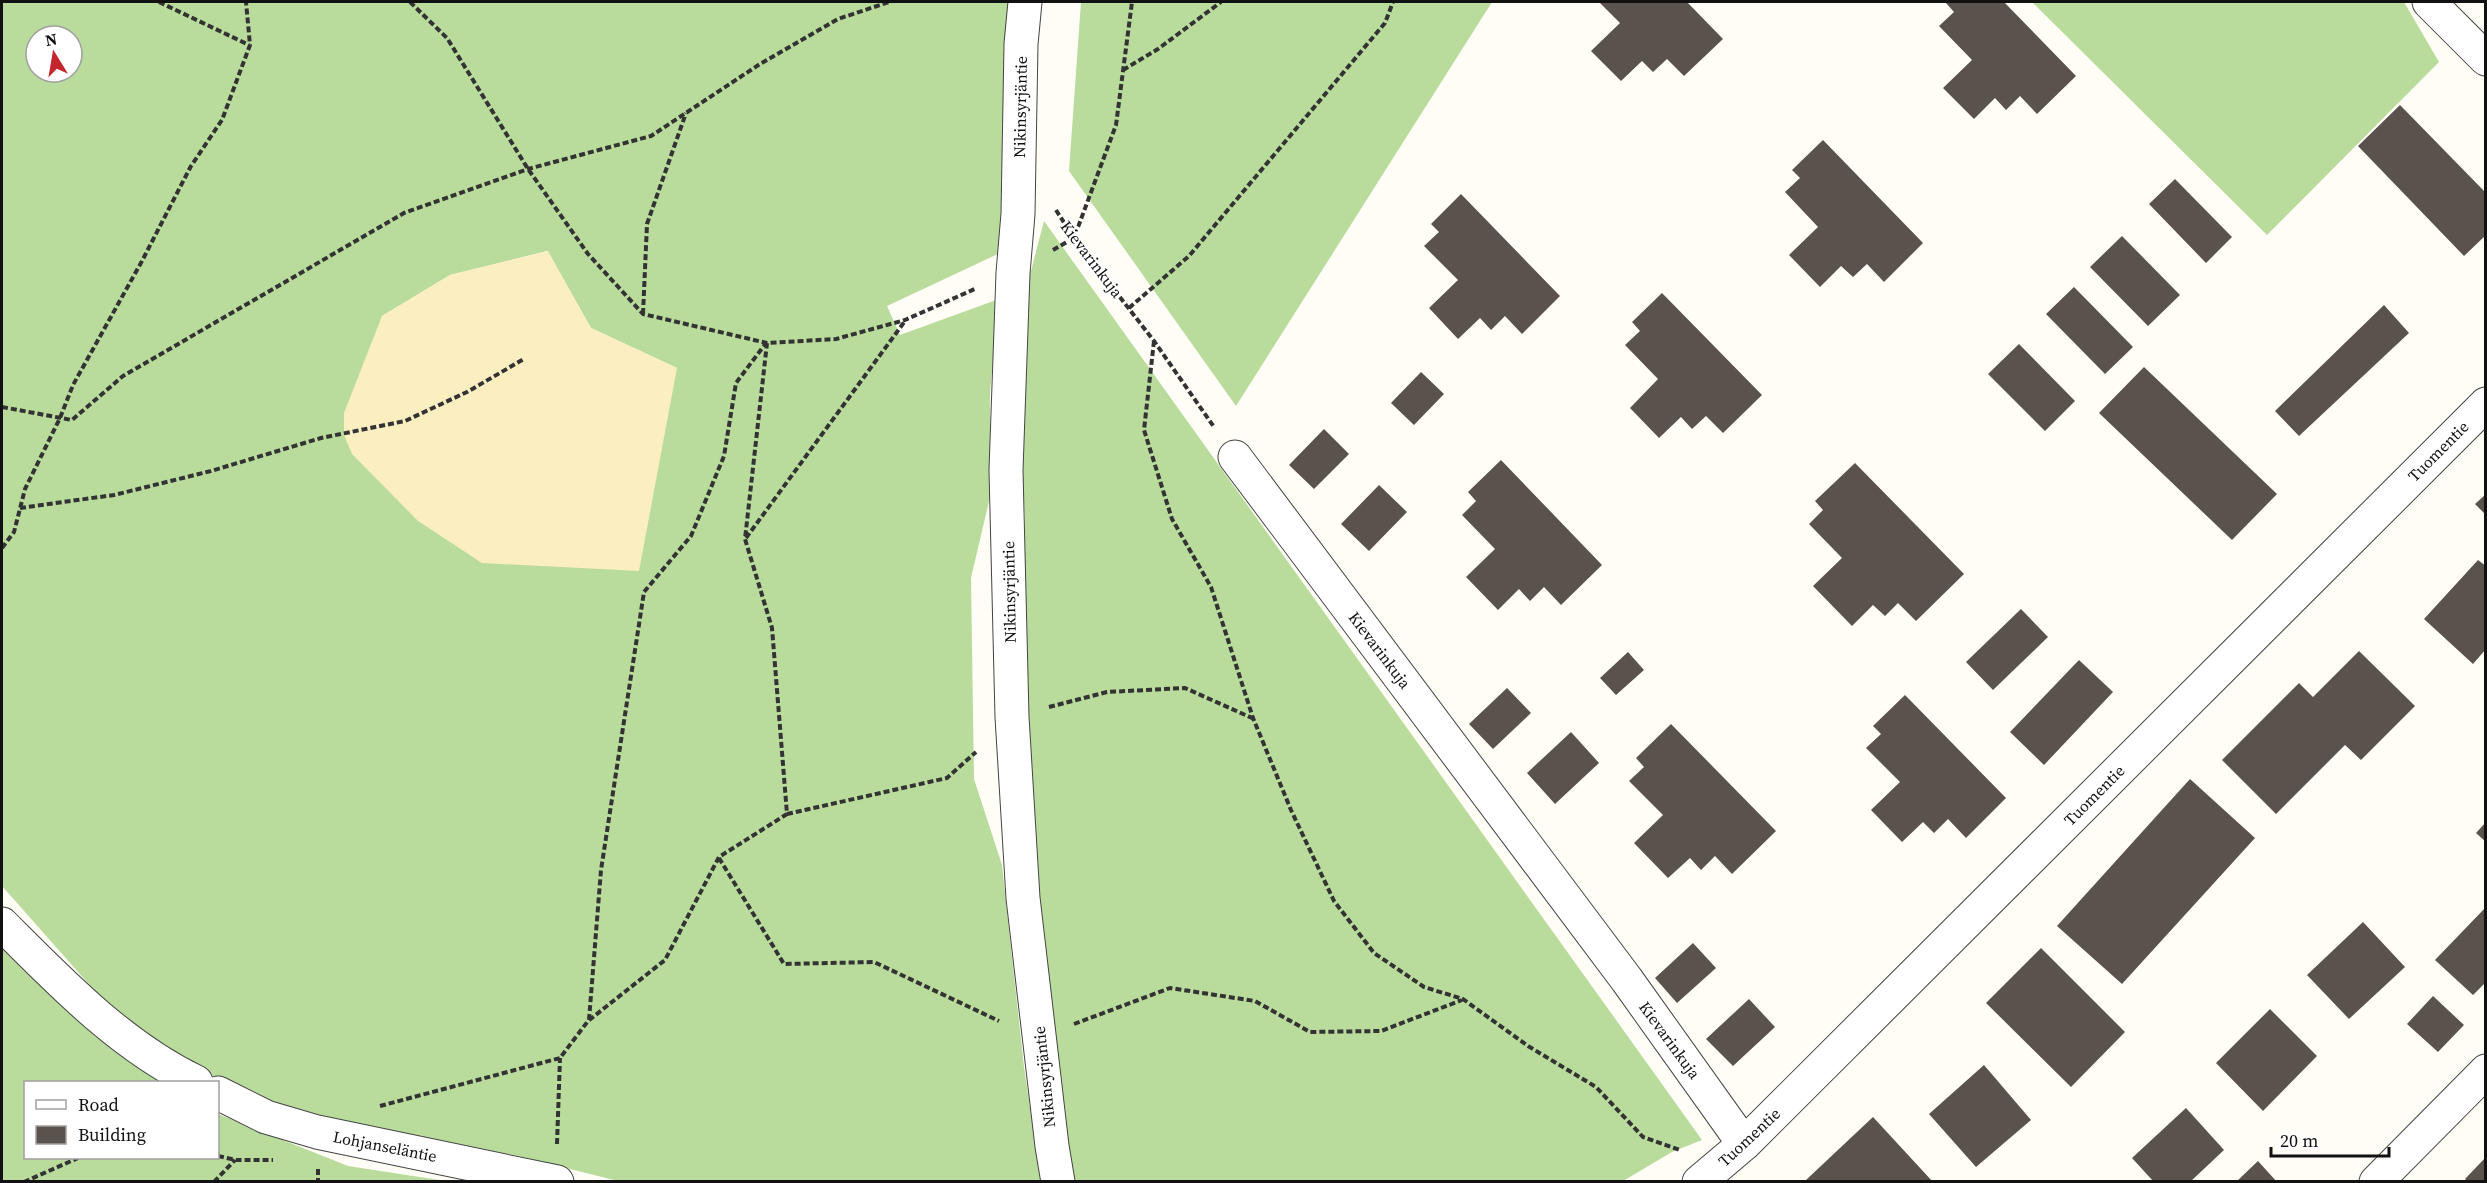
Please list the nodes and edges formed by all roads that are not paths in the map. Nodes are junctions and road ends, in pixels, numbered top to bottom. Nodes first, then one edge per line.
1 (1025, 2) edge
2 (2429, 2) edge
3 (2486, 59) edge
4 (2486, 404) edge
5 (1235, 457) road end
6 (2, 924) edge
7 (2486, 1071) edge
8 (193, 1081) edge
9 (219, 1094) edge
10 (1744, 1144) junction
11 (1704, 1178) edge
12 (556, 1181) edge
13 (1058, 1182) edge
14 (2376, 1182) edge

1 - 13 street, Nikinsyrjäntie
2 - 3 street
4 - 10 street, Tuomentie
5 - 10 street, Kievarinkuja
6 - 8 street
7 - 14 street
9 - 12 street, Lohjanseläntie
10 - 11 street, Tuomentie

